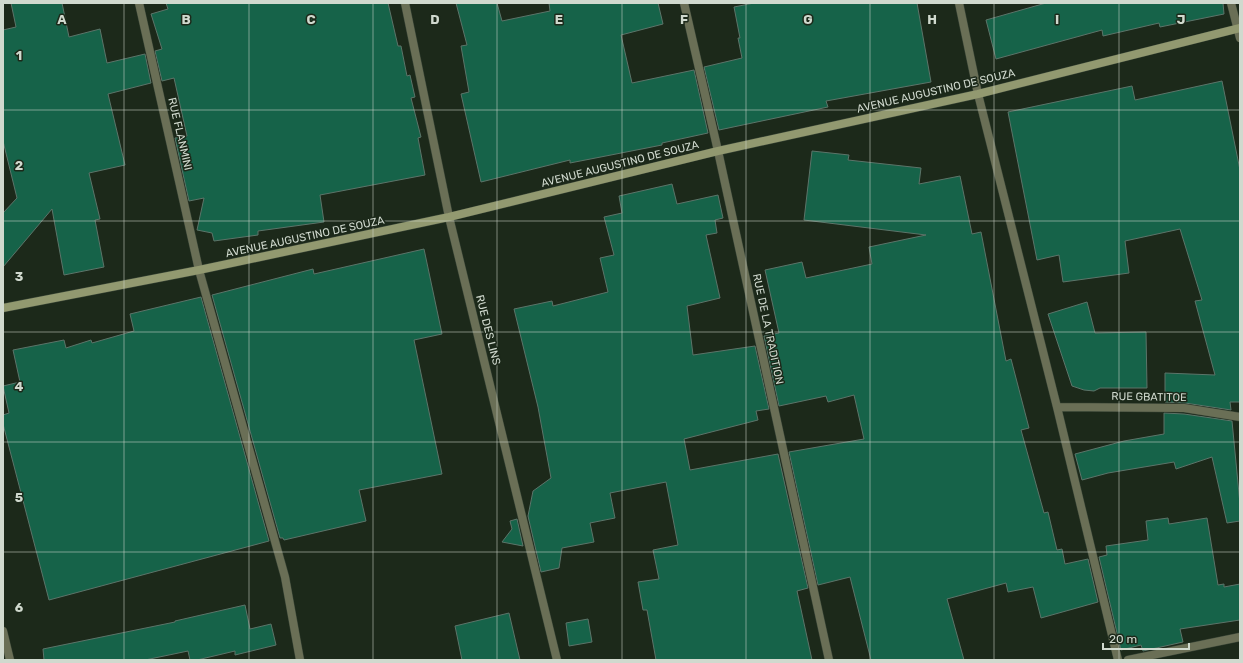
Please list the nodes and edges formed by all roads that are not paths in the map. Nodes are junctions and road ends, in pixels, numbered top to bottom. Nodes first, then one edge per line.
1 (139, 3) edge
2 (405, 3) edge
3 (684, 3) edge
4 (958, 3) edge
5 (1231, 3) edge
6 (1239, 29) edge
7 (1240, 38) edge
8 (978, 94) junction
9 (718, 151) junction
10 (449, 217) junction
11 (199, 270) junction
12 (3, 308) edge
13 (1057, 407) junction
14 (1240, 417) edge
15 (3, 631) edge
16 (1240, 637) edge
17 (10, 660) edge
18 (300, 660) edge
19 (557, 660) edge
20 (829, 660) edge
21 (1118, 660) edge
22 (1128, 660) edge

1 - 11 street, RUE FLANMINI
2 - 10 street, RUE DES LINS
3 - 9 street, RUE DE LA TRADITION
4 - 8 street
5 - 6 street
6 - 7 street
6 - 8 main road, AVENUE AUGUSTINO DE SOUZA
8 - 9 main road, AVENUE AUGUSTINO DE SOUZA
8 - 13 street
9 - 10 main road, AVENUE AUGUSTINO DE SOUZA
9 - 20 street, RUE DE LA TRADITION
10 - 11 main road, AVENUE AUGUSTINO DE SOUZA
10 - 19 street, RUE DES LINS
11 - 12 main road, AVENUE AUGUSTINO DE SOUZA
11 - 18 street, RUE FLANMINI
13 - 14 street, RUE GBATITOE
13 - 21 street
15 - 17 street
16 - 22 street

